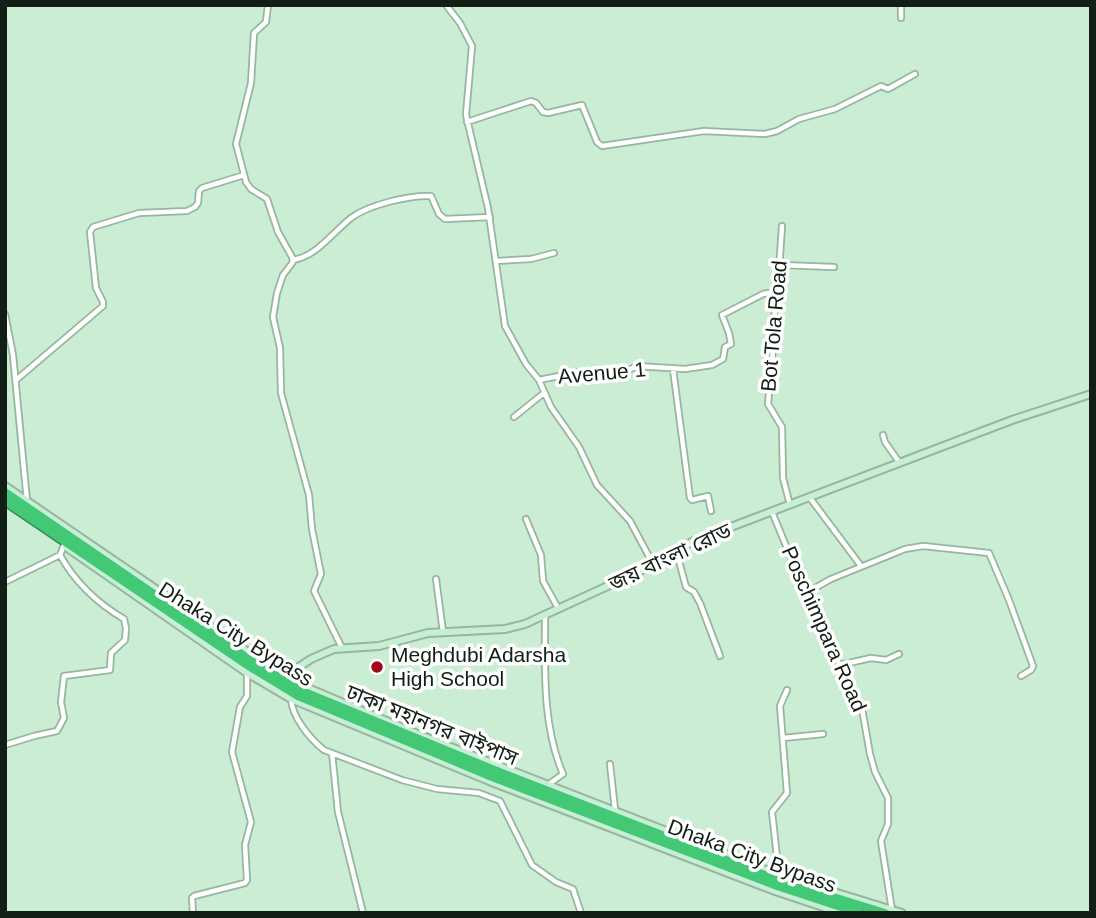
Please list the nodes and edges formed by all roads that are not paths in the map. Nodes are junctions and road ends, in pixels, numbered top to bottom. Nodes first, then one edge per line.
1 (268, 5) edge
2 (446, 5) edge
3 (901, 5) edge
4 (901, 18) dead end
5 (915, 74) dead end
6 (467, 122) junction
7 (244, 176) junction
8 (490, 217) junction
9 (782, 226) dead end
10 (554, 253) dead end
11 (293, 260) junction
12 (496, 261) junction
13 (780, 265) junction
14 (834, 267) dead end
15 (774, 292) junction
16 (5, 314) edge
17 (673, 369) junction
18 (16, 380) junction
19 (539, 380) junction
20 (544, 393) junction
21 (1091, 394) edge
22 (514, 417) dead end
23 (883, 435) dead end
24 (899, 462) junction
25 (5, 486) edge
26 (5, 492) edge
27 (810, 498) junction
28 (27, 502) junction
29 (5, 503) edge
30 (790, 505) junction
31 (711, 511) dead end
32 (772, 512) junction
33 (526, 519) dead end
34 (64, 545) junction
35 (676, 550) junction
36 (60, 555) junction
37 (653, 564) junction
38 (862, 566) junction
39 (436, 579) dead end
40 (5, 582) edge
41 (806, 593) junction
42 (558, 609) junction
43 (545, 615) junction
44 (443, 632) junction
45 (342, 648) junction
46 (900, 654) dead end
47 (720, 656) dead end
48 (840, 665) junction
49 (247, 673) junction
50 (285, 676) junction
51 (1021, 676) dead end
52 (787, 690) dead end
53 (291, 699) junction
54 (823, 734) dead end
55 (783, 738) junction
56 (5, 745) edge
57 (332, 753) junction
58 (610, 764) dead end
59 (548, 784) junction
60 (615, 810) junction
61 (779, 875) junction
62 (889, 911) edge
63 (193, 913) edge
64 (363, 913) edge
65 (581, 913) edge
66 (841, 913) edge
67 (859, 913) edge
68 (902, 913) edge

1 - 7 street
2 - 6 street
3 - 4 street
5 - 6 street
6 - 8 street
7 - 11 street
7 - 18 street
8 - 11 street
8 - 12 street
9 - 13 street, Bot Tola Road
10 - 12 street
11 - 45 street
12 - 19 street
13 - 14 street
13 - 15 street, Bot Tola Road
15 - 17 street, Avenue 1
15 - 30 street, Bot Tola Road
16 - 18 street
17 - 19 street, Avenue 1
17 - 31 street
18 - 28 street
19 - 20 street
20 - 22 street
20 - 37 street
21 - 24 main road, জয় বাংলা রোড
23 - 24 street
24 - 27 main road, জয় বাংলা রোড
25 - 28 main road
26 - 62 highway, ঢাকা মহানগর বাইপাস
27 - 30 main road, জয় বাংলা রোড
27 - 38 street
28 - 50 main road
29 - 34 main road
29 - 67 highway, Dhaka City Bypass
30 - 32 main road, জয় বাংলা রোড
32 - 35 main road, জয় বাংলা রোড
32 - 41 street, Poschimpara Road
33 - 42 street
34 - 36 street
34 - 49 main road
35 - 37 main road, জয় বাংলা রোড
35 - 47 street
36 - 40 street
36 - 56 street
37 - 42 main road, জয় বাংলা রোড
38 - 41 street
38 - 51 street
39 - 44 street
41 - 48 street, Poschimpara Road
42 - 43 main road, জয় বাংলা রোড
43 - 44 main road, জয় বাংলা রোড
43 - 59 street
44 - 45 main road, জয় বাংলা রোড
45 - 50 main road, জয় বাংলা রোড
46 - 48 street
48 - 62 street, Poschimpara Road
49 - 53 main road
49 - 63 street
50 - 59 main road
52 - 55 street
53 - 57 street
53 - 66 main road
54 - 55 street
55 - 61 street
57 - 64 street
57 - 65 street
58 - 60 street
59 - 60 main road
60 - 61 main road
61 - 62 main road
62 - 68 main road

